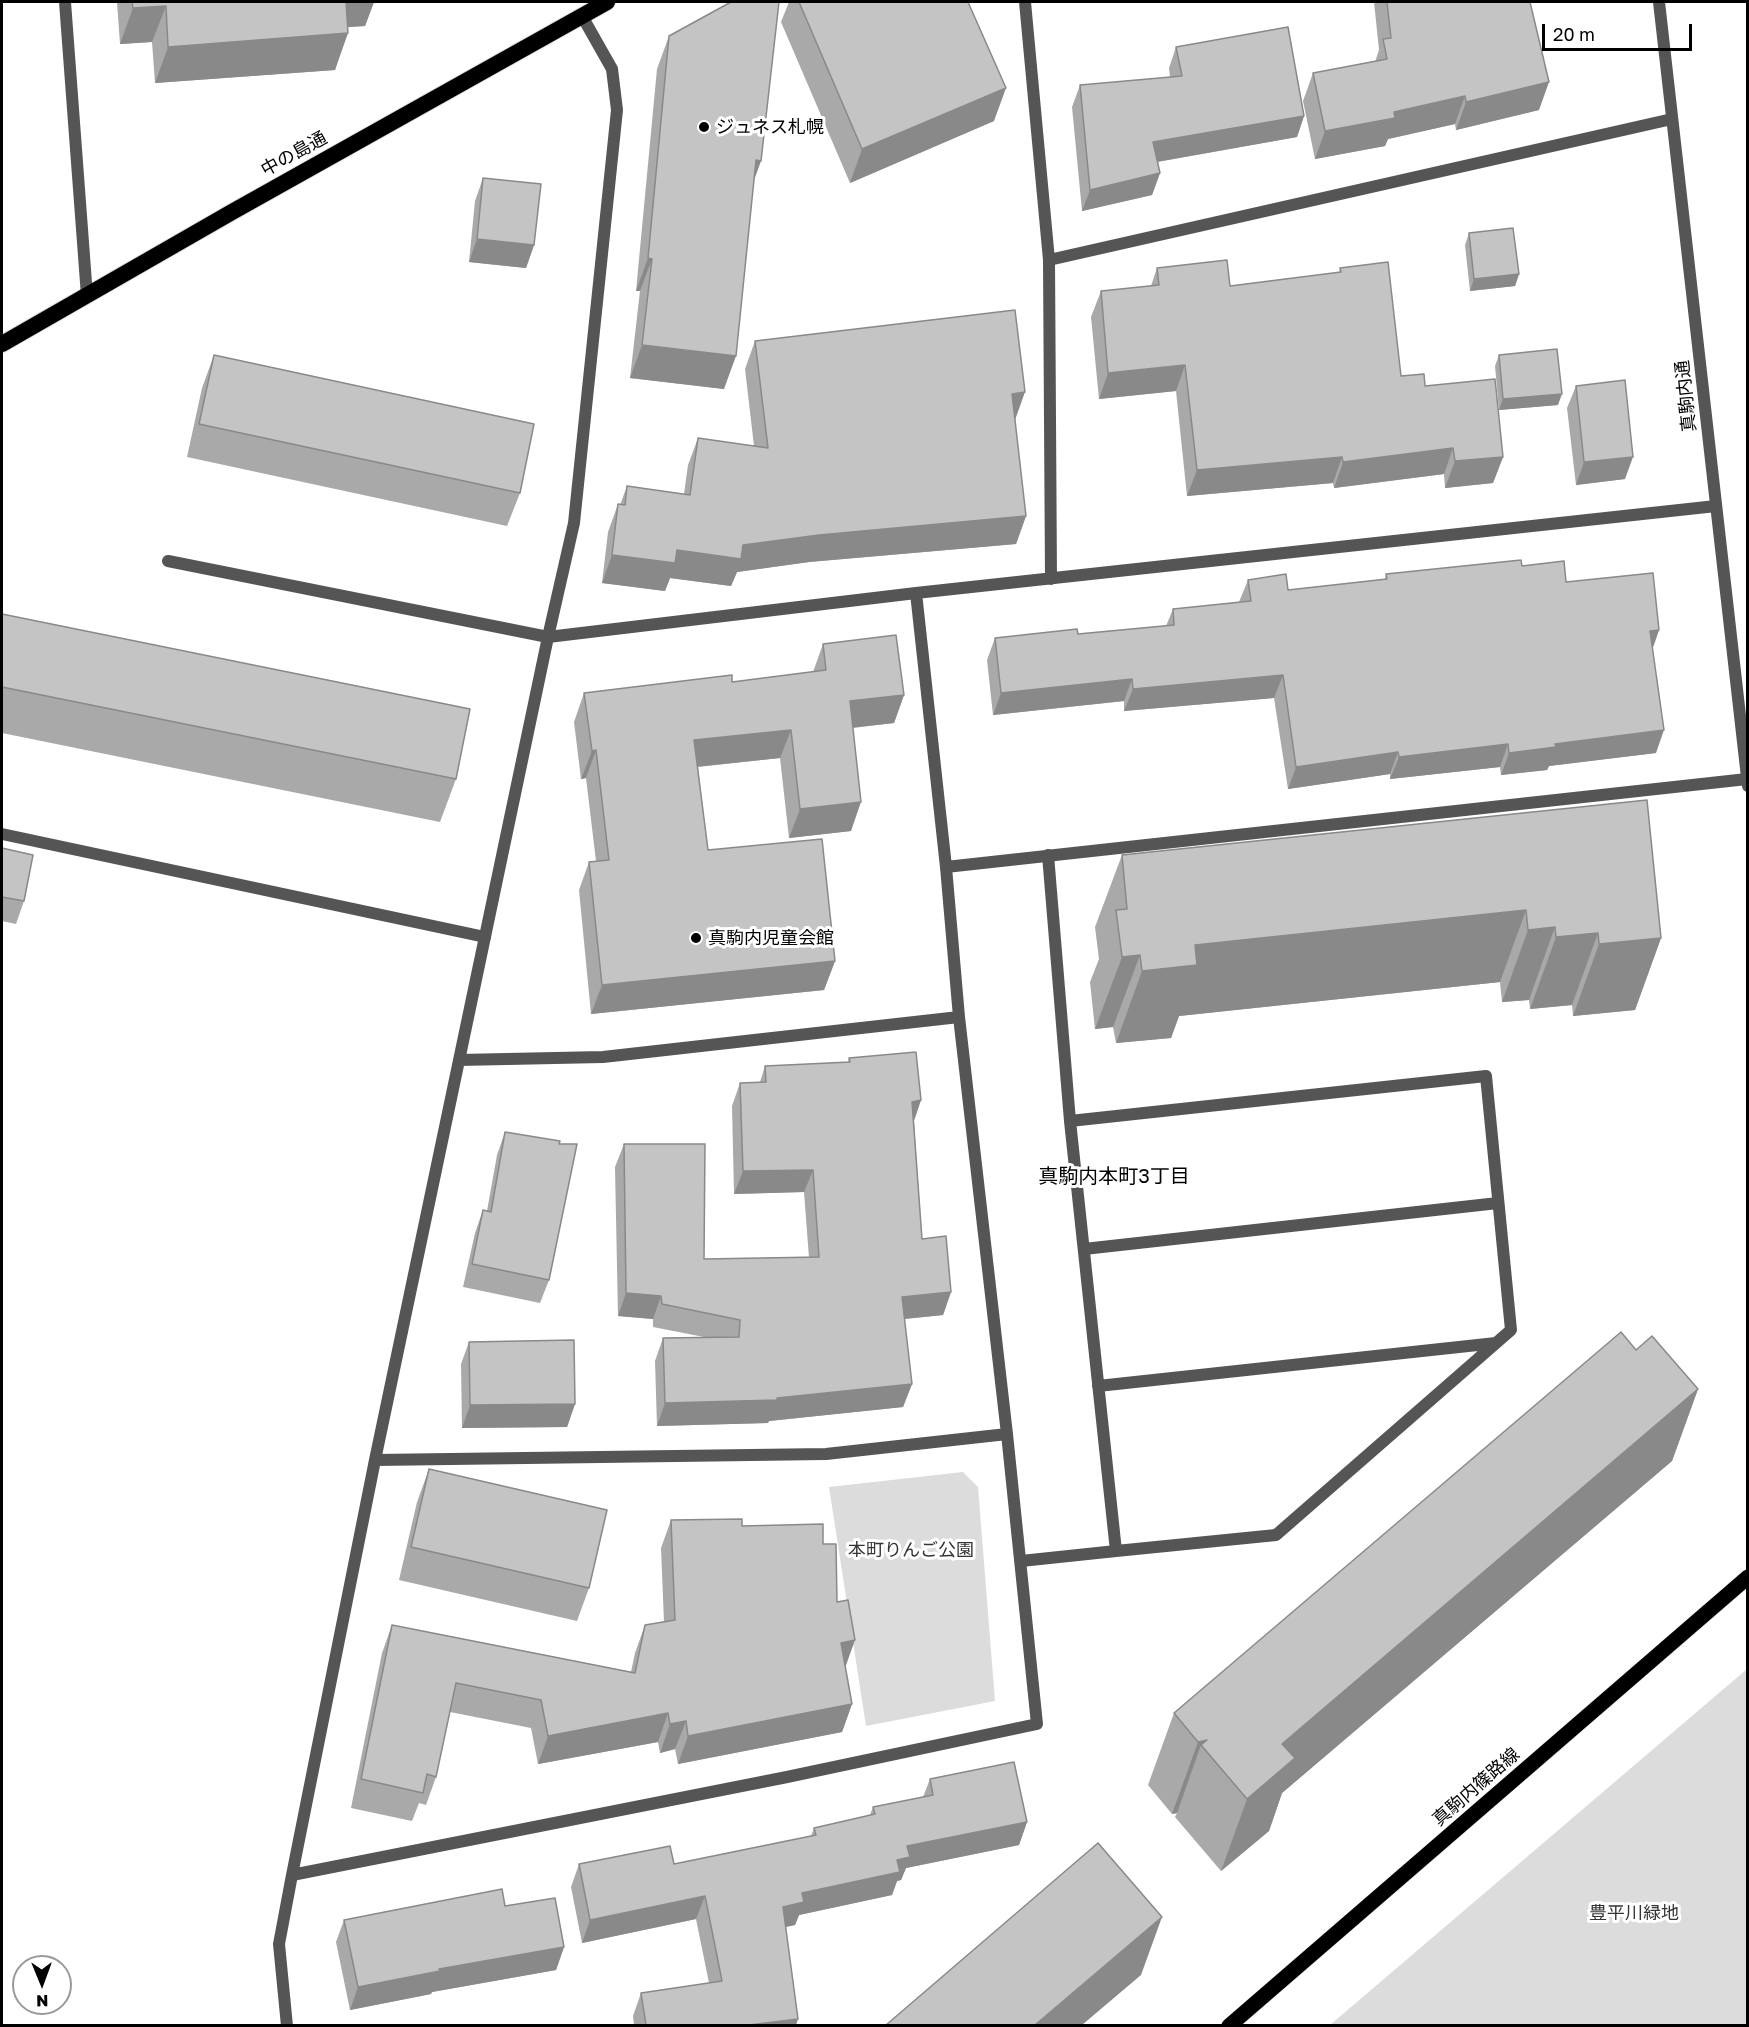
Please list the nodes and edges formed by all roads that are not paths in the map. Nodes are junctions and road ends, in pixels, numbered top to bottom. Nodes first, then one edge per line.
1 (65, 2) edge
2 (607, 2) edge
3 (1025, 2) edge
4 (1659, 2) edge
5 (582, 16) junction
6 (1672, 119) junction
7 (1049, 260) junction
8 (87, 296) junction
9 (2, 344) edge
10 (1716, 506) junction
11 (168, 561) dead end
12 (1052, 579) junction
13 (916, 593) junction
14 (548, 637) junction
15 (1747, 778) edge
16 (1748, 786) edge
17 (2, 834) edge
18 (1048, 855) junction
19 (946, 867) junction
20 (485, 938) junction
21 (959, 1017) junction
22 (459, 1060) junction
23 (1070, 1121) junction
24 (1498, 1203) junction
25 (1084, 1249) junction
26 (1496, 1343) junction
27 (1098, 1386) junction
28 (1007, 1434) junction
29 (375, 1460) junction
30 (1116, 1551) junction
31 (1020, 1561) junction
32 (1748, 1577) edge
33 (292, 1875) junction
34 (287, 2025) edge
35 (1229, 2025) edge

1 - 8 street
2 - 5 highway, 中の島通
3 - 7 street
4 - 6 street, 真駒内通
5 - 8 highway, 中の島通
5 - 14 street
6 - 7 street
6 - 10 street, 真駒内通
7 - 12 street
8 - 9 highway, 中の島通
10 - 12 street
10 - 15 street, 真駒内通
11 - 14 street
12 - 13 street
13 - 14 street
13 - 19 street
14 - 20 street
15 - 16 street, 真駒内通
15 - 18 street
17 - 20 street
18 - 19 street
18 - 23 street
19 - 21 street
20 - 22 street
21 - 22 street
21 - 28 street
22 - 29 street
23 - 24 street
23 - 25 street
24 - 25 street
24 - 26 street
25 - 27 street
26 - 27 street
26 - 30 street
27 - 30 street
28 - 29 street
28 - 31 street
29 - 33 street
30 - 31 street
31 - 33 street
32 - 35 main road, 真駒内篠路線
33 - 34 street

